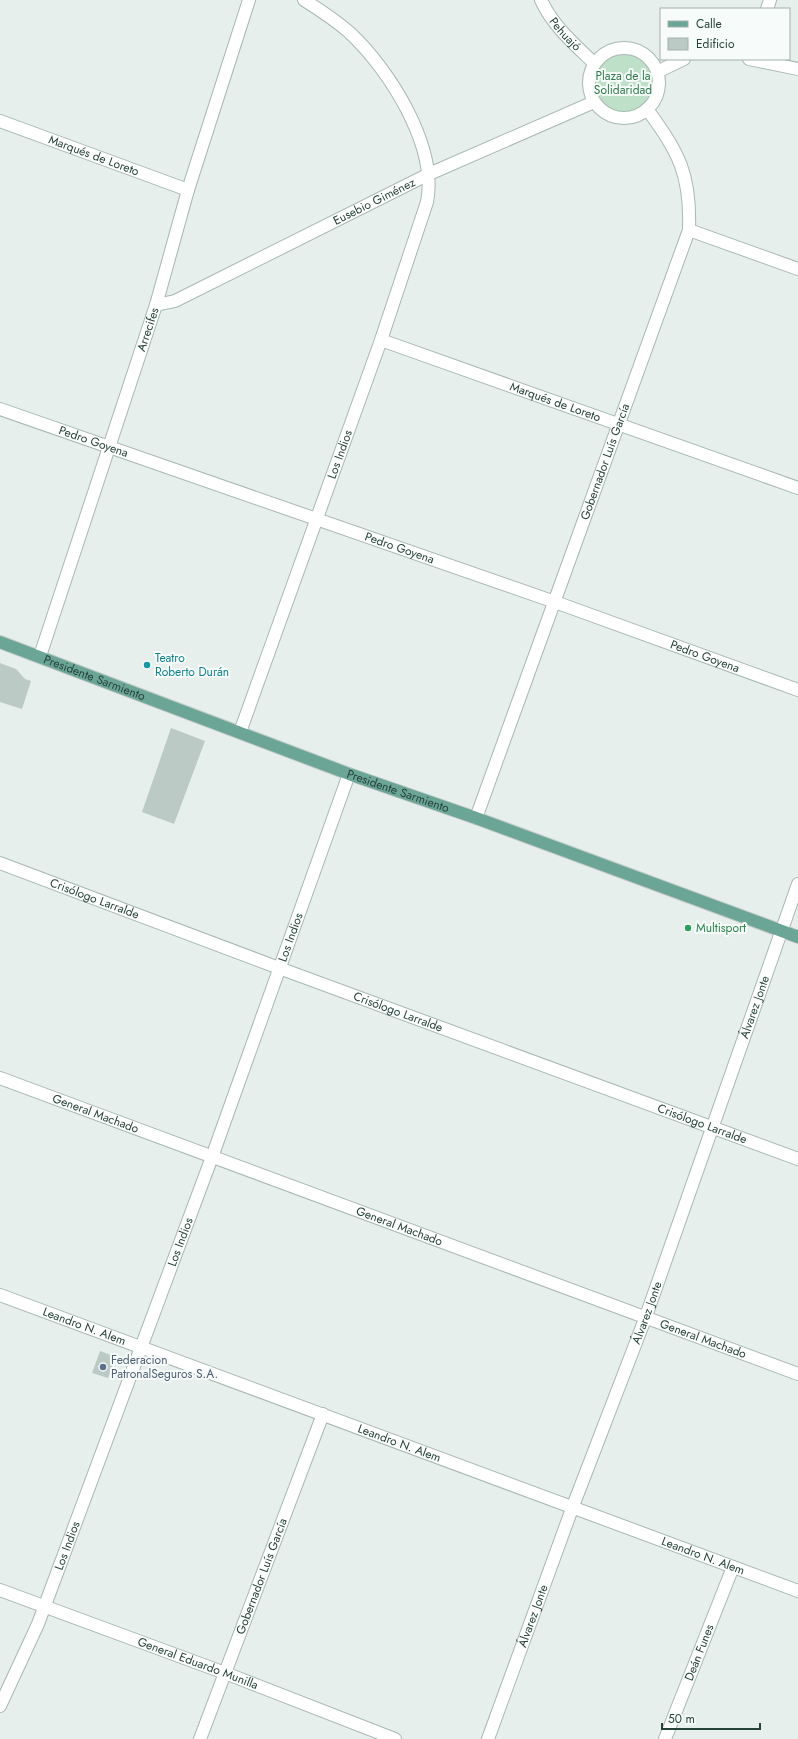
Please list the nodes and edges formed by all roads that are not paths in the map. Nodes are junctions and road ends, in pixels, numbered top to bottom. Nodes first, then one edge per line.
1 (249, 0) edge
2 (304, 0) edge
3 (541, 0) edge
4 (682, 60) edge
5 (754, 60) edge
6 (594, 63) junction
7 (798, 69) edge
8 (657, 72) junction
9 (594, 102) junction
10 (647, 109) junction
11 (0, 121) edge
12 (429, 174) junction
13 (188, 190) junction
14 (689, 230) junction
15 (798, 269) edge
16 (156, 305) junction
17 (381, 340) junction
18 (0, 409) edge
19 (618, 424) junction
20 (110, 447) junction
21 (798, 488) edge
22 (317, 520) junction
23 (556, 602) junction
24 (0, 642) edge
25 (40, 656) junction
26 (798, 690) edge
27 (240, 732) junction
28 (349, 774) junction
29 (476, 818) junction
30 (0, 863) edge
31 (798, 884) edge
32 (781, 931) junction
33 (798, 937) edge
34 (279, 968) junction
35 (0, 1078) edge
36 (713, 1127) junction
37 (212, 1157) junction
38 (798, 1158) edge
39 (0, 1295) edge
40 (645, 1319) junction
41 (140, 1347) junction
42 (798, 1374) edge
43 (323, 1414) junction
44 (573, 1506) junction
45 (733, 1567) junction
46 (0, 1590) edge
47 (798, 1591) edge
48 (44, 1607) junction
49 (224, 1673) junction
50 (0, 1706) edge
51 (200, 1739) edge
52 (395, 1739) edge
53 (488, 1739) edge
54 (665, 1739) edge

1 - 13 street, Arrecifes
2 - 12 street, Los Indios
3 - 6 street, Pehuajó
4 - 8 street
5 - 7 street
6 - 8 street
6 - 9 street
8 - 10 street
9 - 10 street
9 - 12 street, Eusebio Giménez
10 - 14 street, Gobernador Luís García
11 - 13 street, Marqués de Loreto
12 - 16 street, Eusebio Giménez
12 - 17 street, Los Indios
13 - 16 street, Arrecifes
14 - 15 street
14 - 19 street, Gobernador Luís García
16 - 20 street, Arrecifes
17 - 19 street, Marqués de Loreto
17 - 22 street, Los Indios
18 - 20 street, Pedro Goyena
19 - 21 street, Marqués de Loreto
19 - 23 street, Gobernador Luís García
20 - 22 street, Pedro Goyena
20 - 25 street, Arrecifes
22 - 23 street, Pedro Goyena
22 - 27 street, Los Indios
23 - 26 street, Pedro Goyena
23 - 29 street, Gobernador Luís García
24 - 25 main road, Presidente Sarmiento
25 - 27 main road, Presidente Sarmiento
27 - 28 main road, Presidente Sarmiento
28 - 29 main road, Presidente Sarmiento
28 - 34 street, Los Indios
29 - 32 main road, Presidente Sarmiento
30 - 34 street, Crisólogo Larralde
31 - 32 street, Álvarez Jonte
32 - 33 main road, Presidente Sarmiento
32 - 36 street, Álvarez Jonte
34 - 36 street, Crisólogo Larralde
34 - 37 street, Los Indios
35 - 37 street, General Machado
36 - 38 street, Crisólogo Larralde
36 - 40 street, Álvarez Jonte
37 - 40 street, General Machado
37 - 41 street, Los Indios
39 - 41 street, Leandro N. Alem
40 - 42 street, General Machado
40 - 44 street, Álvarez Jonte
41 - 43 street, Leandro N. Alem
41 - 48 street, Los Indios
43 - 44 street, Leandro N. Alem
43 - 49 street, Gobernador Luís García
44 - 45 street, Leandro N. Alem
44 - 53 street, Álvarez Jonte
45 - 47 street, Leandro N. Alem
45 - 54 street, Deán Funes
46 - 48 street, General Eduardo Munilla
48 - 49 street, General Eduardo Munilla
48 - 50 street, Los Indios
49 - 51 street, Gobernador Luís García
49 - 52 street, General Eduardo Munilla

